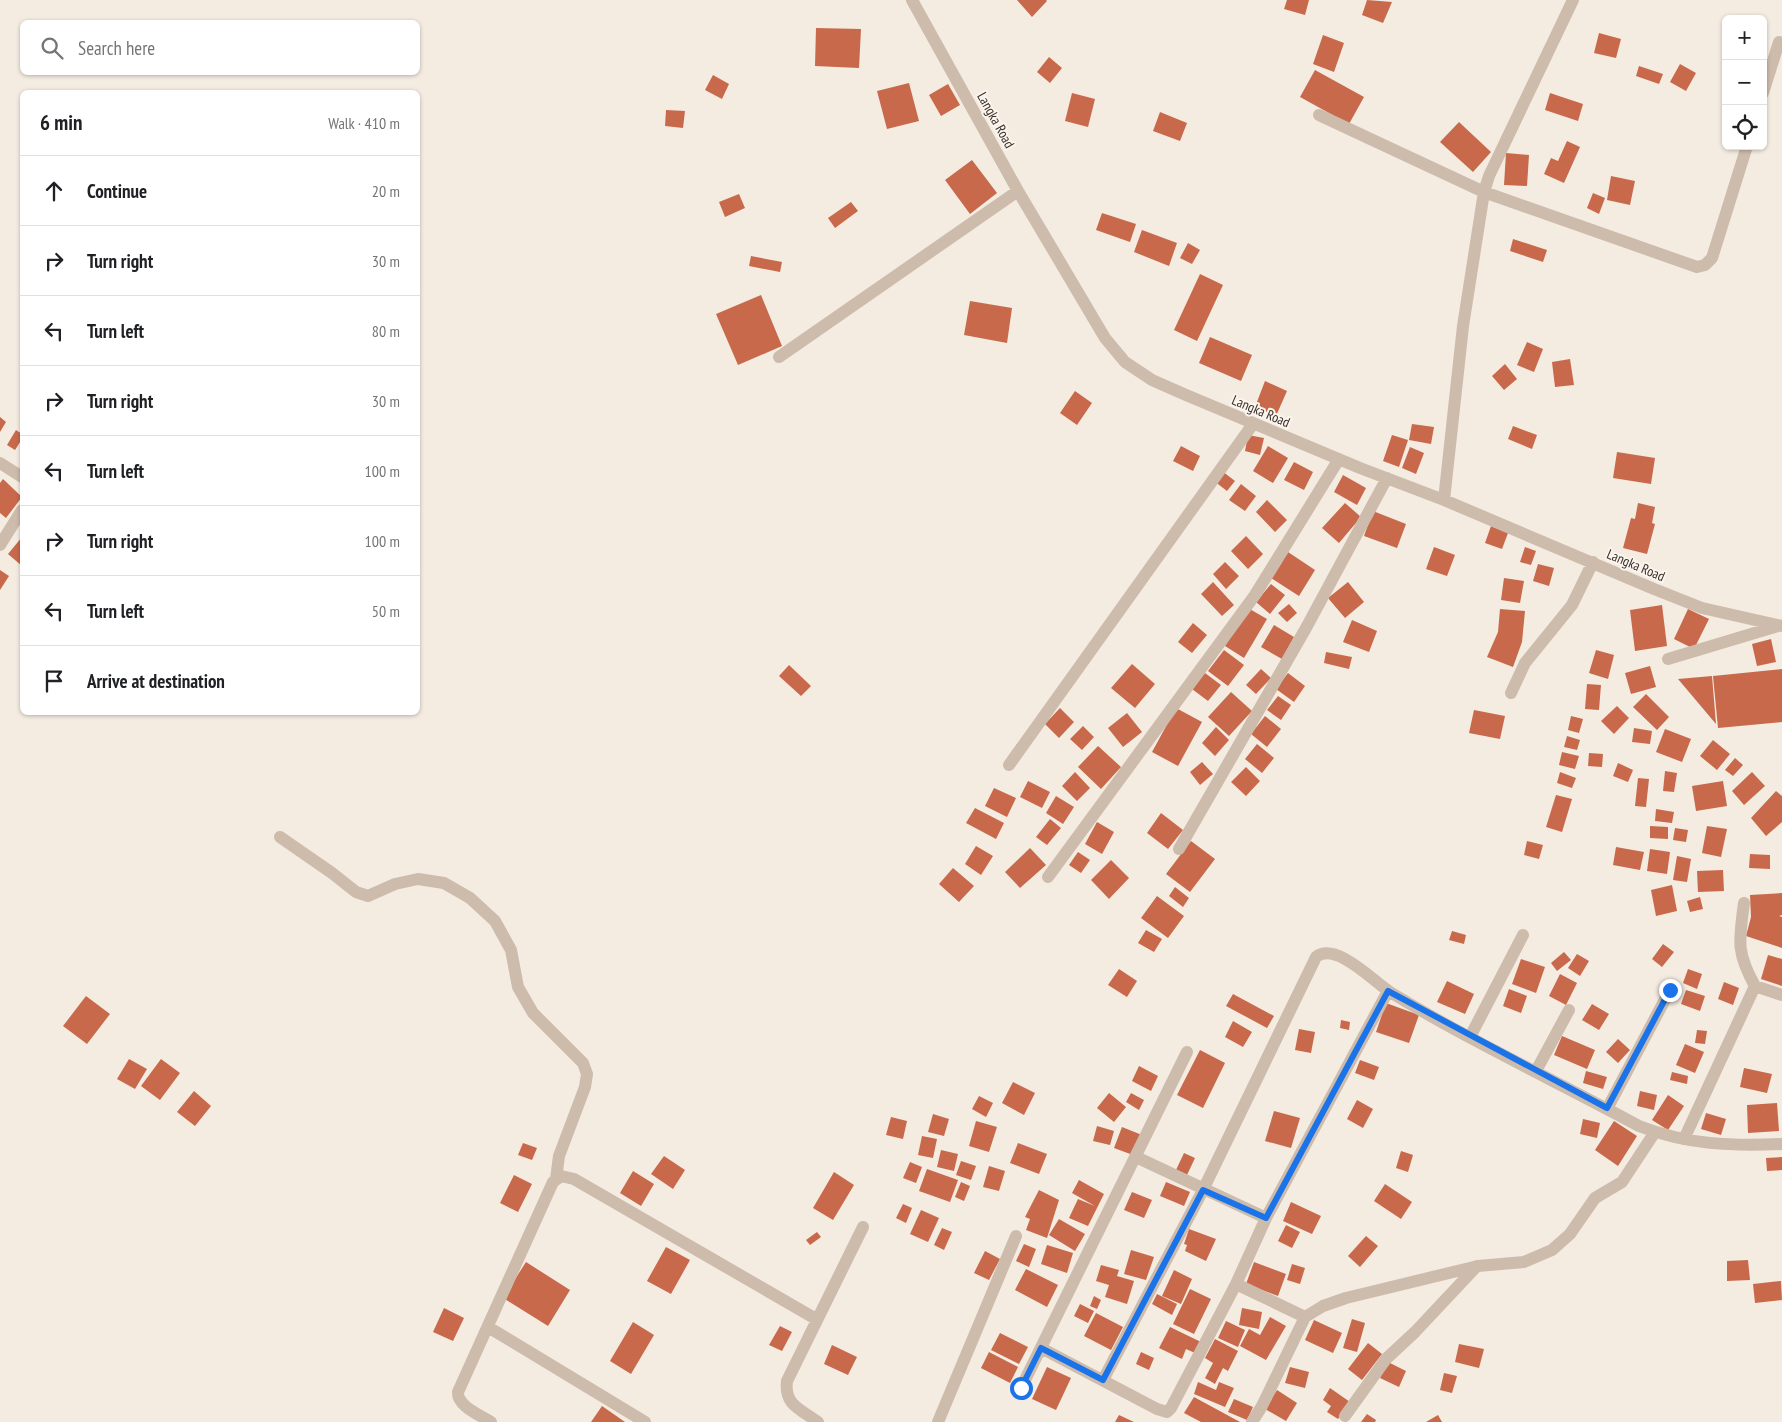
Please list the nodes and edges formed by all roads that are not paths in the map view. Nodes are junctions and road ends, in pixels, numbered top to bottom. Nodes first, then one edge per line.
1 (912, 0) edge
2 (1573, 0) edge
3 (1779, 42) dead end
4 (1767, 80) edge
5 (1319, 115) dead end
6 (1746, 150) edge
7 (1018, 190) junction
8 (1484, 192) junction
9 (779, 357) dead end
10 (1253, 424) junction
11 (1339, 460) junction
12 (0, 463) edge
13 (20, 476) edge
14 (1387, 478) junction
15 (1444, 500) junction
16 (20, 513) edge
17 (0, 545) edge
18 (1593, 562) junction
19 (1781, 626) edge
20 (1668, 659) dead end
21 (1511, 693) dead end
22 (1009, 765) dead end
23 (280, 837) dead end
24 (1178, 849) dead end
25 (1048, 877) dead end
26 (1744, 903) dead end
27 (1522, 935) dead end
28 (1755, 986) junction
29 (1670, 990) dead end
30 (1388, 991) junction
31 (1782, 995) edge
32 (1569, 1010) dead end
33 (1470, 1037) junction
34 (1187, 1052) dead end
35 (1536, 1071) junction
36 (1607, 1108) junction
37 (1655, 1132) junction
38 (1684, 1139) junction
39 (1782, 1144) edge
40 (1136, 1157) junction
41 (556, 1179) junction
42 (1203, 1190) junction
43 (1266, 1218) junction
44 (863, 1227) dead end
45 (1016, 1236) dead end
46 (1478, 1266) junction
47 (1236, 1284) junction
48 (1305, 1317) junction
49 (816, 1319) junction
50 (488, 1327) junction
51 (1041, 1348) junction
52 (1103, 1380) junction
53 (1021, 1388) dead end
54 (1345, 1416) dead end
55 (491, 1422) edge
56 (645, 1422) edge
57 (818, 1422) edge
58 (938, 1422) edge
59 (1252, 1422) edge

1 - 7 street, Langka Road
2 - 8 street
3 - 4 street
5 - 8 street
6 - 8 street
7 - 9 street
7 - 10 street, Langka Road
8 - 15 street
10 - 11 street, Langka Road
10 - 22 street
11 - 14 street, Langka Road
11 - 25 street
12 - 13 street
14 - 15 street, Langka Road
14 - 24 street
15 - 18 street, Langka Road
16 - 17 street
18 - 19 street, Langka Road
18 - 21 street
19 - 20 street
23 - 41 street
26 - 28 street
27 - 33 street
28 - 31 street
28 - 38 street
29 - 36 street
30 - 33 street
30 - 42 street
30 - 43 street
32 - 35 street
33 - 35 street
34 - 40 street
35 - 36 street
36 - 37 street
37 - 38 street
37 - 46 street
38 - 39 street
40 - 42 street
40 - 51 street
41 - 49 street
41 - 50 street
42 - 43 street
42 - 52 street
43 - 47 street
44 - 49 street
45 - 58 street
46 - 48 street
46 - 54 street
47 - 48 street
47 - 52 street
48 - 59 street
49 - 57 street
50 - 55 street
50 - 56 street
51 - 52 street
51 - 53 street

